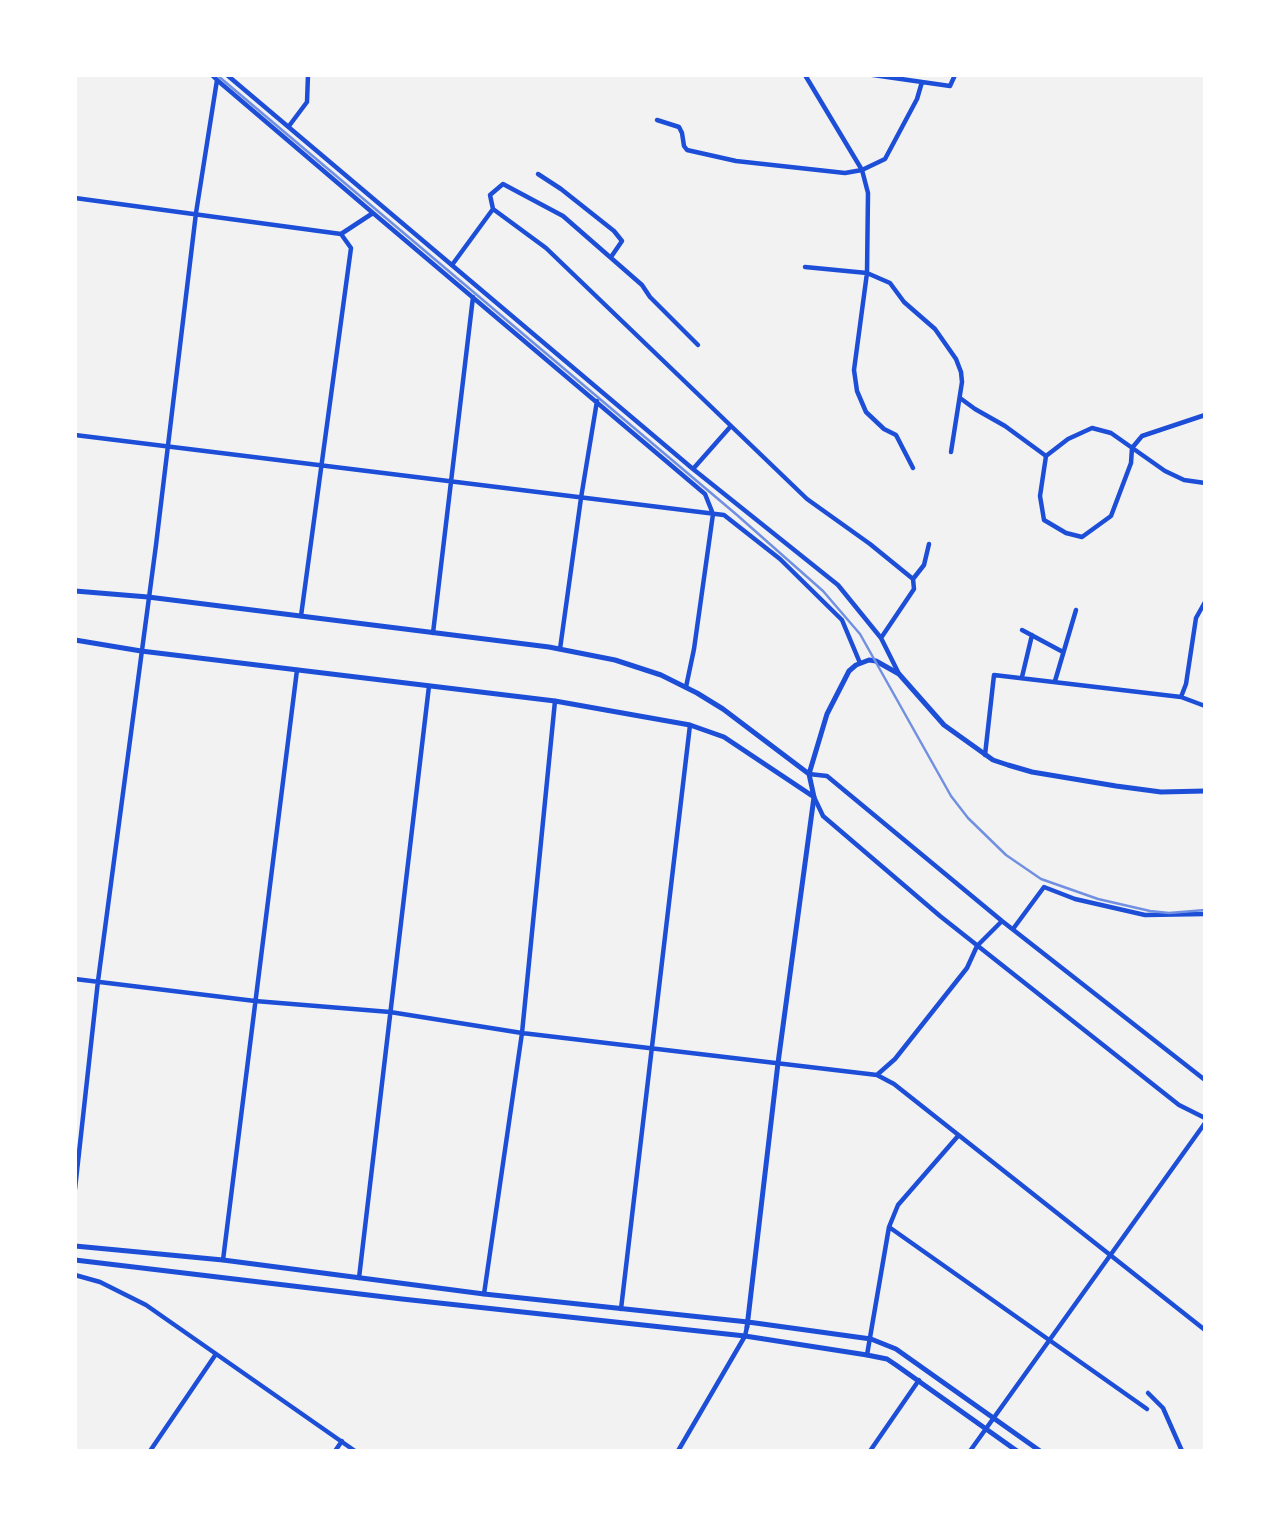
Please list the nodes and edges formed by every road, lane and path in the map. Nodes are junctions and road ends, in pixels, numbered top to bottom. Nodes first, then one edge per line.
1 (212, 75) edge
2 (227, 75) edge
3 (308, 75) edge
4 (805, 75) edge
5 (873, 75) edge
6 (955, 75) edge
7 (217, 80) junction
8 (922, 82) junction
9 (657, 120) dead end
10 (289, 126) junction
11 (862, 170) junction
12 (538, 174) dead end
13 (75, 198) edge
14 (493, 209) junction
15 (196, 213) junction
16 (373, 213) junction
17 (341, 234) junction
18 (611, 257) junction
19 (452, 265) junction
20 (805, 267) dead end
21 (867, 273) junction
22 (473, 297) junction
23 (698, 345) dead end
24 (960, 398) junction
25 (597, 401) junction
26 (1205, 415) edge
27 (731, 426) junction
28 (75, 435) edge
29 (166, 445) junction
30 (1132, 448) junction
31 (951, 452) dead end
32 (1046, 456) junction
33 (322, 466) junction
34 (913, 468) dead end
35 (692, 469) junction
36 (450, 482) junction
37 (1205, 483) edge
38 (581, 498) junction
39 (713, 513) junction
40 (929, 544) dead end
41 (914, 579) junction
42 (75, 591) edge
43 (148, 597) junction
44 (1205, 602) edge
45 (1076, 610) dead end
46 (301, 616) junction
47 (1022, 630) dead end
48 (433, 634) junction
49 (1031, 635) junction
50 (881, 638) junction
51 (75, 639) edge
52 (560, 649) junction
53 (141, 651) junction
54 (1063, 652) junction
55 (860, 663) junction
56 (297, 669) junction
57 (899, 674) junction
58 (1022, 677) junction
59 (1055, 681) junction
60 (429, 686) junction
61 (686, 687) junction
62 (1181, 697) junction
63 (555, 701) junction
64 (1205, 706) edge
65 (690, 725) junction
66 (985, 755) junction
67 (809, 774) junction
68 (1205, 791) edge
69 (814, 797) junction
70 (1205, 914) edge
71 (1002, 920) junction
72 (1013, 929) junction
73 (977, 946) junction
74 (75, 979) edge
75 (98, 981) junction
76 (255, 1001) junction
77 (390, 1012) junction
78 (522, 1034) junction
79 (652, 1049) junction
80 (778, 1063) junction
81 (877, 1075) junction
82 (1205, 1080) edge
83 (1205, 1118) edge
84 (1205, 1123) edge
85 (958, 1136) junction
86 (75, 1189) edge
87 (889, 1227) junction
88 (75, 1246) edge
89 (1109, 1254) junction
90 (75, 1260) edge
91 (223, 1260) junction
92 (75, 1275) edge
93 (359, 1278) junction
94 (484, 1294) junction
95 (621, 1309) junction
96 (748, 1324) junction
97 (1205, 1330) edge
98 (745, 1336) junction
99 (872, 1339) junction
100 (1048, 1339) junction
101 (216, 1354) junction
102 (867, 1355) junction
103 (919, 1380) junction
104 (1148, 1393) dead end
105 (1147, 1409) dead end
106 (993, 1417) junction
107 (985, 1428) junction
108 (342, 1441) junction
109 (150, 1451) edge
110 (335, 1451) edge
111 (355, 1451) edge
112 (678, 1451) edge
113 (870, 1451) edge
114 (970, 1451) edge
115 (1017, 1451) edge
116 (1040, 1451) edge
117 (1182, 1451) edge

1 - 7 street
2 - 10 street
3 - 10 street
4 - 11 street
5 - 8 street
6 - 8 street
7 - 15 street
7 - 16 street
8 - 11 street
9 - 11 street
10 - 19 street
11 - 21 street
12 - 18 street
13 - 15 street
14 - 18 street
14 - 19 street
14 - 27 street
15 - 17 street
15 - 29 street
16 - 17 street
16 - 22 street
17 - 33 street
18 - 23 street
19 - 35 street
20 - 21 street
21 - 24 street
21 - 34 street
22 - 25 street
22 - 36 street
24 - 31 street
24 - 32 street
25 - 38 street
25 - 39 street
26 - 30 street
27 - 35 street
27 - 41 street
28 - 29 street
29 - 33 street
29 - 43 street
30 - 32 street
30 - 32 street
30 - 37 street
33 - 36 street
33 - 46 street
35 - 50 street
36 - 38 street
36 - 48 street
38 - 39 street
38 - 52 street
39 - 55 street
39 - 61 street
40 - 41 street
41 - 50 street
42 - 43 street
43 - 46 street
43 - 53 street
44 - 62 street
45 - 54 street
46 - 48 street
47 - 49 street
48 - 52 street
49 - 54 street
49 - 58 street
50 - 57 street
51 - 53 street
52 - 61 street
53 - 56 street
53 - 75 street
54 - 59 street
55 - 57 street
55 - 67 street
56 - 60 street
56 - 76 street
57 - 66 street
58 - 59 street
58 - 66 street
59 - 62 street
60 - 63 street
60 - 77 street
61 - 67 street
62 - 64 street
63 - 65 street
63 - 78 street
65 - 69 street
65 - 79 street
66 - 68 street
67 - 69 street
67 - 71 street
69 - 73 street
69 - 80 street
70 - 72 street
71 - 72 street
71 - 73 street
72 - 82 street
73 - 81 street
73 - 83 street
74 - 75 street
75 - 76 street
75 - 86 street
76 - 77 street
76 - 91 street
77 - 78 street
77 - 93 street
78 - 79 street
78 - 94 street
79 - 80 street
79 - 95 street
80 - 81 street
80 - 96 street
81 - 85 street
84 - 89 street
85 - 87 street
85 - 89 street
87 - 99 street
87 - 100 street
88 - 91 street
89 - 97 street
89 - 100 street
90 - 98 street
91 - 93 street
92 - 101 street
93 - 94 street
94 - 95 street
95 - 96 street
96 - 98 street
96 - 99 street
98 - 102 street
98 - 112 street
99 - 102 street
99 - 106 street
100 - 105 street
100 - 106 street
101 - 108 street
101 - 109 street
102 - 103 street
103 - 107 street
103 - 113 street
104 - 117 street
106 - 107 street
106 - 116 street
107 - 114 street
107 - 115 street
108 - 110 street
108 - 111 street

